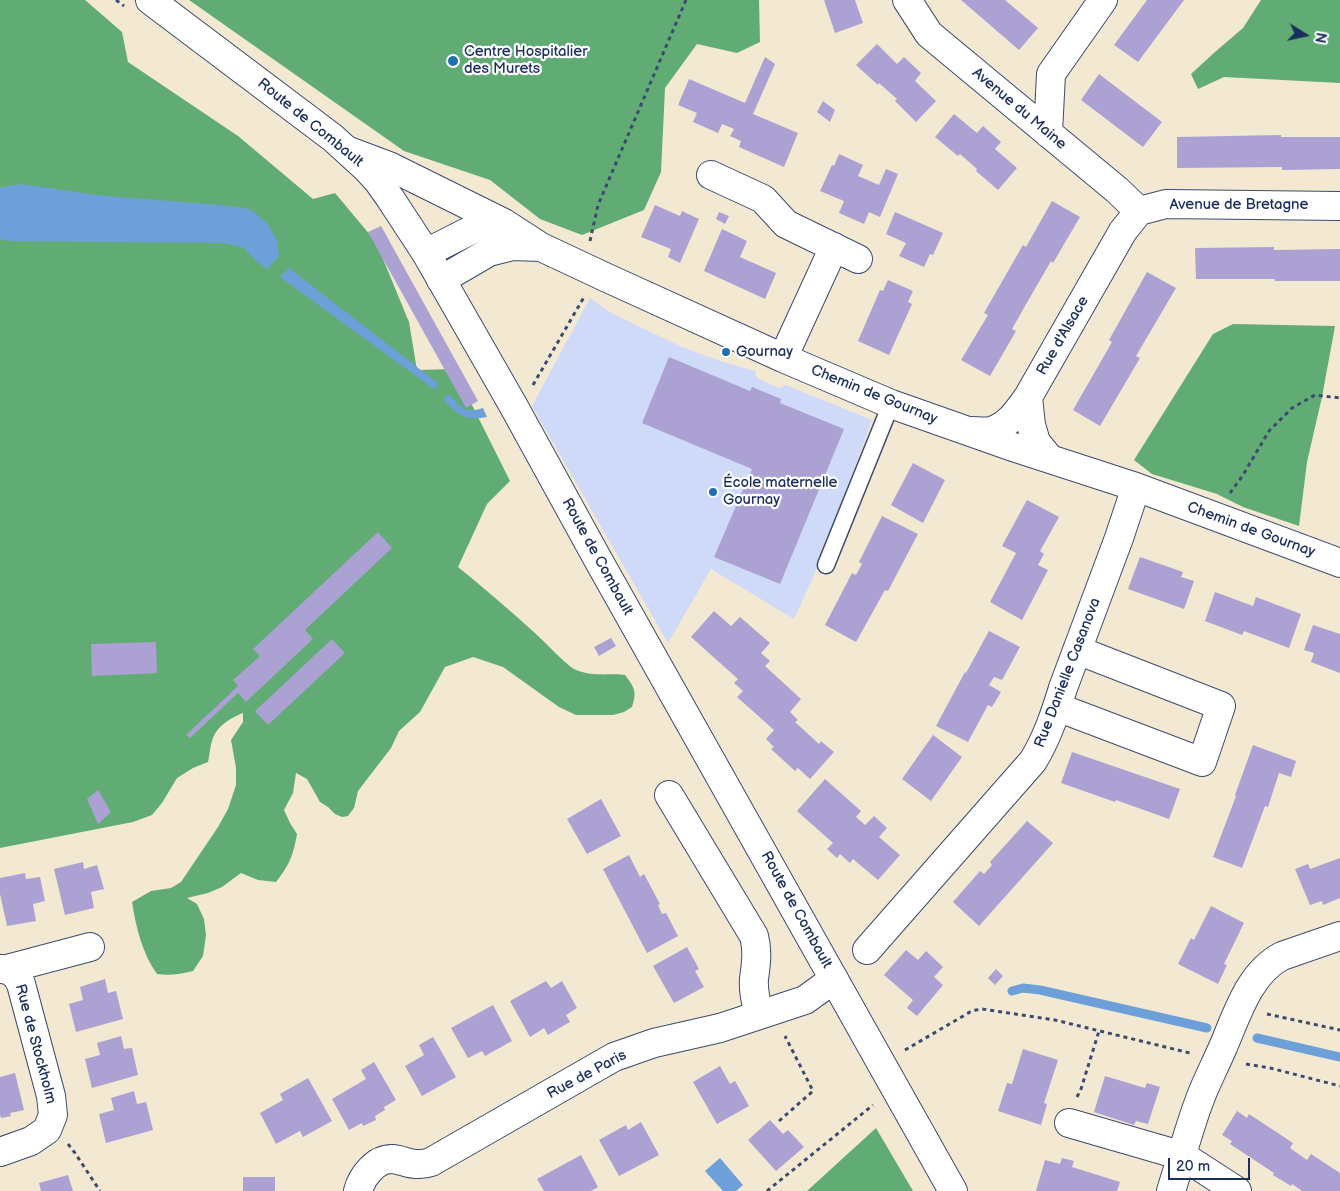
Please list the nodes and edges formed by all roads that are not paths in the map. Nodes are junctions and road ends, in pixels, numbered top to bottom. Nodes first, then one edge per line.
1 (150, 0) edge
2 (907, 0) edge
3 (1103, 0) edge
4 (1048, 133) junction
5 (349, 151) junction
6 (711, 175) dead end
7 (1340, 206) edge
8 (1139, 211) junction
9 (504, 223) junction
10 (541, 247) junction
11 (834, 247) junction
12 (426, 252) junction
13 (858, 259) dead end
14 (441, 280) junction
15 (783, 358) junction
16 (1028, 397) junction
17 (891, 404) junction
18 (967, 431) junction
19 (1048, 458) junction
20 (1136, 488) junction
21 (1340, 563) edge
22 (826, 566) dead end
23 (1077, 650) junction
24 (1058, 707) junction
25 (669, 795) dead end
26 (1340, 936) edge
27 (90, 947) dead end
28 (867, 950) dead end
29 (4, 969) edge
30 (834, 979) junction
31 (766, 1012) junction
32 (1069, 1123) road end
33 (0, 1152) edge
34 (1183, 1156) junction
35 (358, 1191) edge
36 (953, 1191) edge
37 (1171, 1191) edge
38 (1237, 1191) edge

1 - 5 street, Route de Combault
2 - 4 street, Avenue du Maine
3 - 4 street
4 - 8 street, Avenue du Maine
5 - 9 street, Chemin de Gournay
5 - 12 street, Route de Combault
6 - 11 street
7 - 8 street, Avenue de Bretagne
8 - 16 street, Rue d'Alsace
9 - 10 street, Chemin de Gournay
9 - 12 street
10 - 14 street, Chemin de Gournay
10 - 15 street, Chemin de Gournay
11 - 13 street
11 - 15 street
12 - 14 street, Route de Combault
14 - 30 street, Route de Combault
15 - 17 street, Chemin de Gournay
16 - 18 street, Rue d'Alsace
16 - 19 street
17 - 18 street, Chemin de Gournay
17 - 22 lane
18 - 19 street, Chemin de Gournay
19 - 20 street, Chemin de Gournay
20 - 21 street, Chemin de Gournay
20 - 23 street, Rue Danielle Casanova
23 - 24 street, Rue Danielle Casanova
23 - 24 street
24 - 28 street, Rue Danielle Casanova
25 - 31 street
26 - 34 street
27 - 29 street, Rue de Stockholm
29 - 33 street, Rue de Stockholm
30 - 31 street, Rue de Paris
30 - 36 street, Route de Combault
31 - 35 street, Rue de Paris
32 - 34 street
34 - 37 street
34 - 38 street

